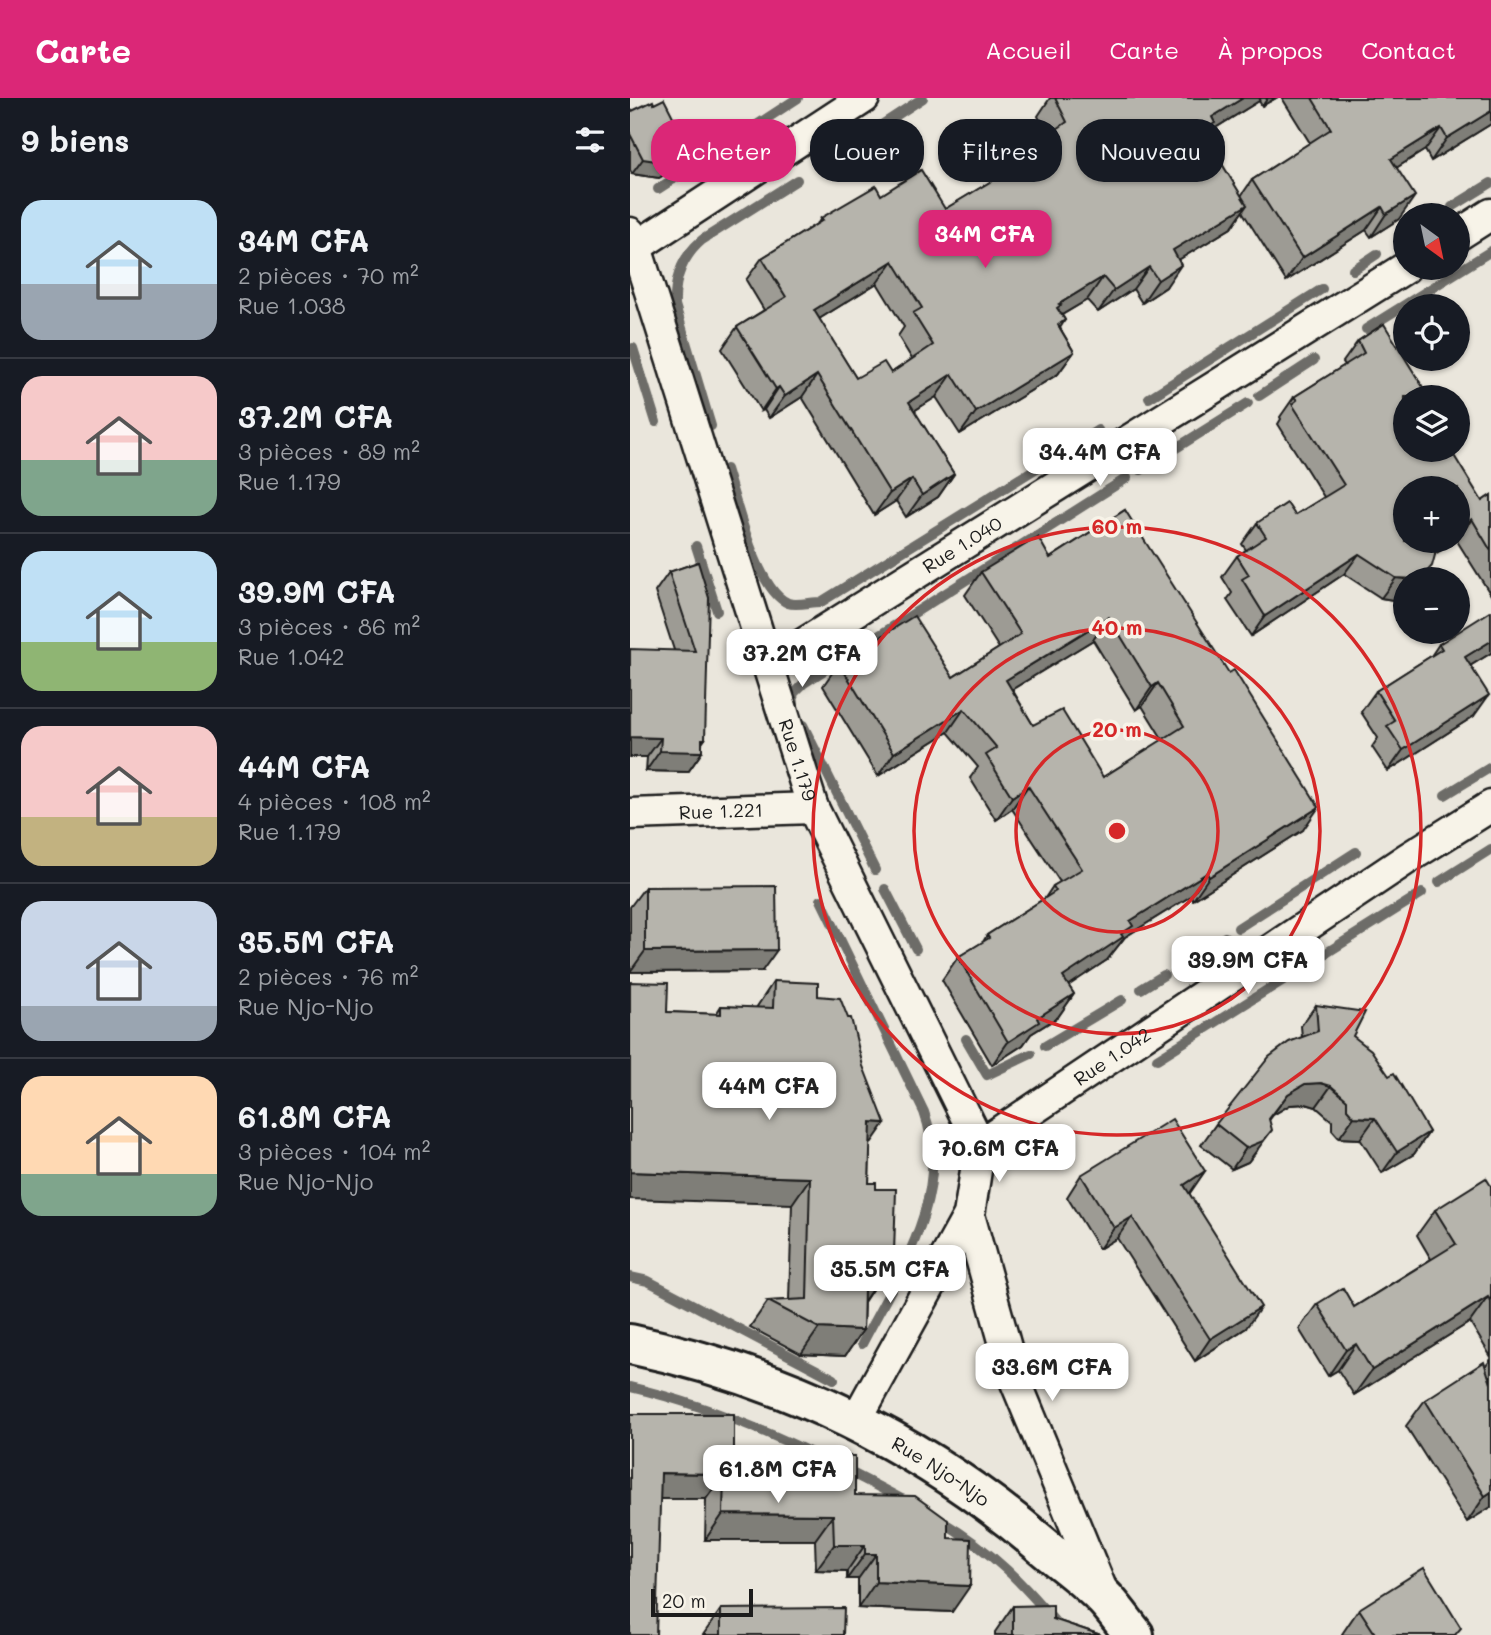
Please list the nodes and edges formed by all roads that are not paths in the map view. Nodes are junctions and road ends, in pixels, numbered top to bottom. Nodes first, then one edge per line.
1 (863, 98) edge
2 (1491, 214) edge
3 (1470, 227) edge
4 (633, 240) edge
5 (1393, 275) edge
6 (768, 666) junction
7 (1491, 806) edge
8 (813, 808) junction
9 (630, 814) edge
10 (979, 1146) junction
11 (969, 1216) junction
12 (630, 1344) edge
13 (856, 1420) junction
14 (1106, 1600) junction
15 (1134, 1635) edge

1 - 4 street
2 - 3 street
4 - 6 street, Rue 1.179
5 - 6 street, Rue 1.040
6 - 8 street, Rue 1.179
7 - 10 street, Rue 1.042
8 - 9 street, Rue 1.221
8 - 10 street, Rue 1.179
10 - 11 street
11 - 13 street
11 - 14 street
12 - 13 main road, Rue Njo-Njo
13 - 14 main road, Rue Njo-Njo
14 - 15 main road, Rue Njo-Njo

